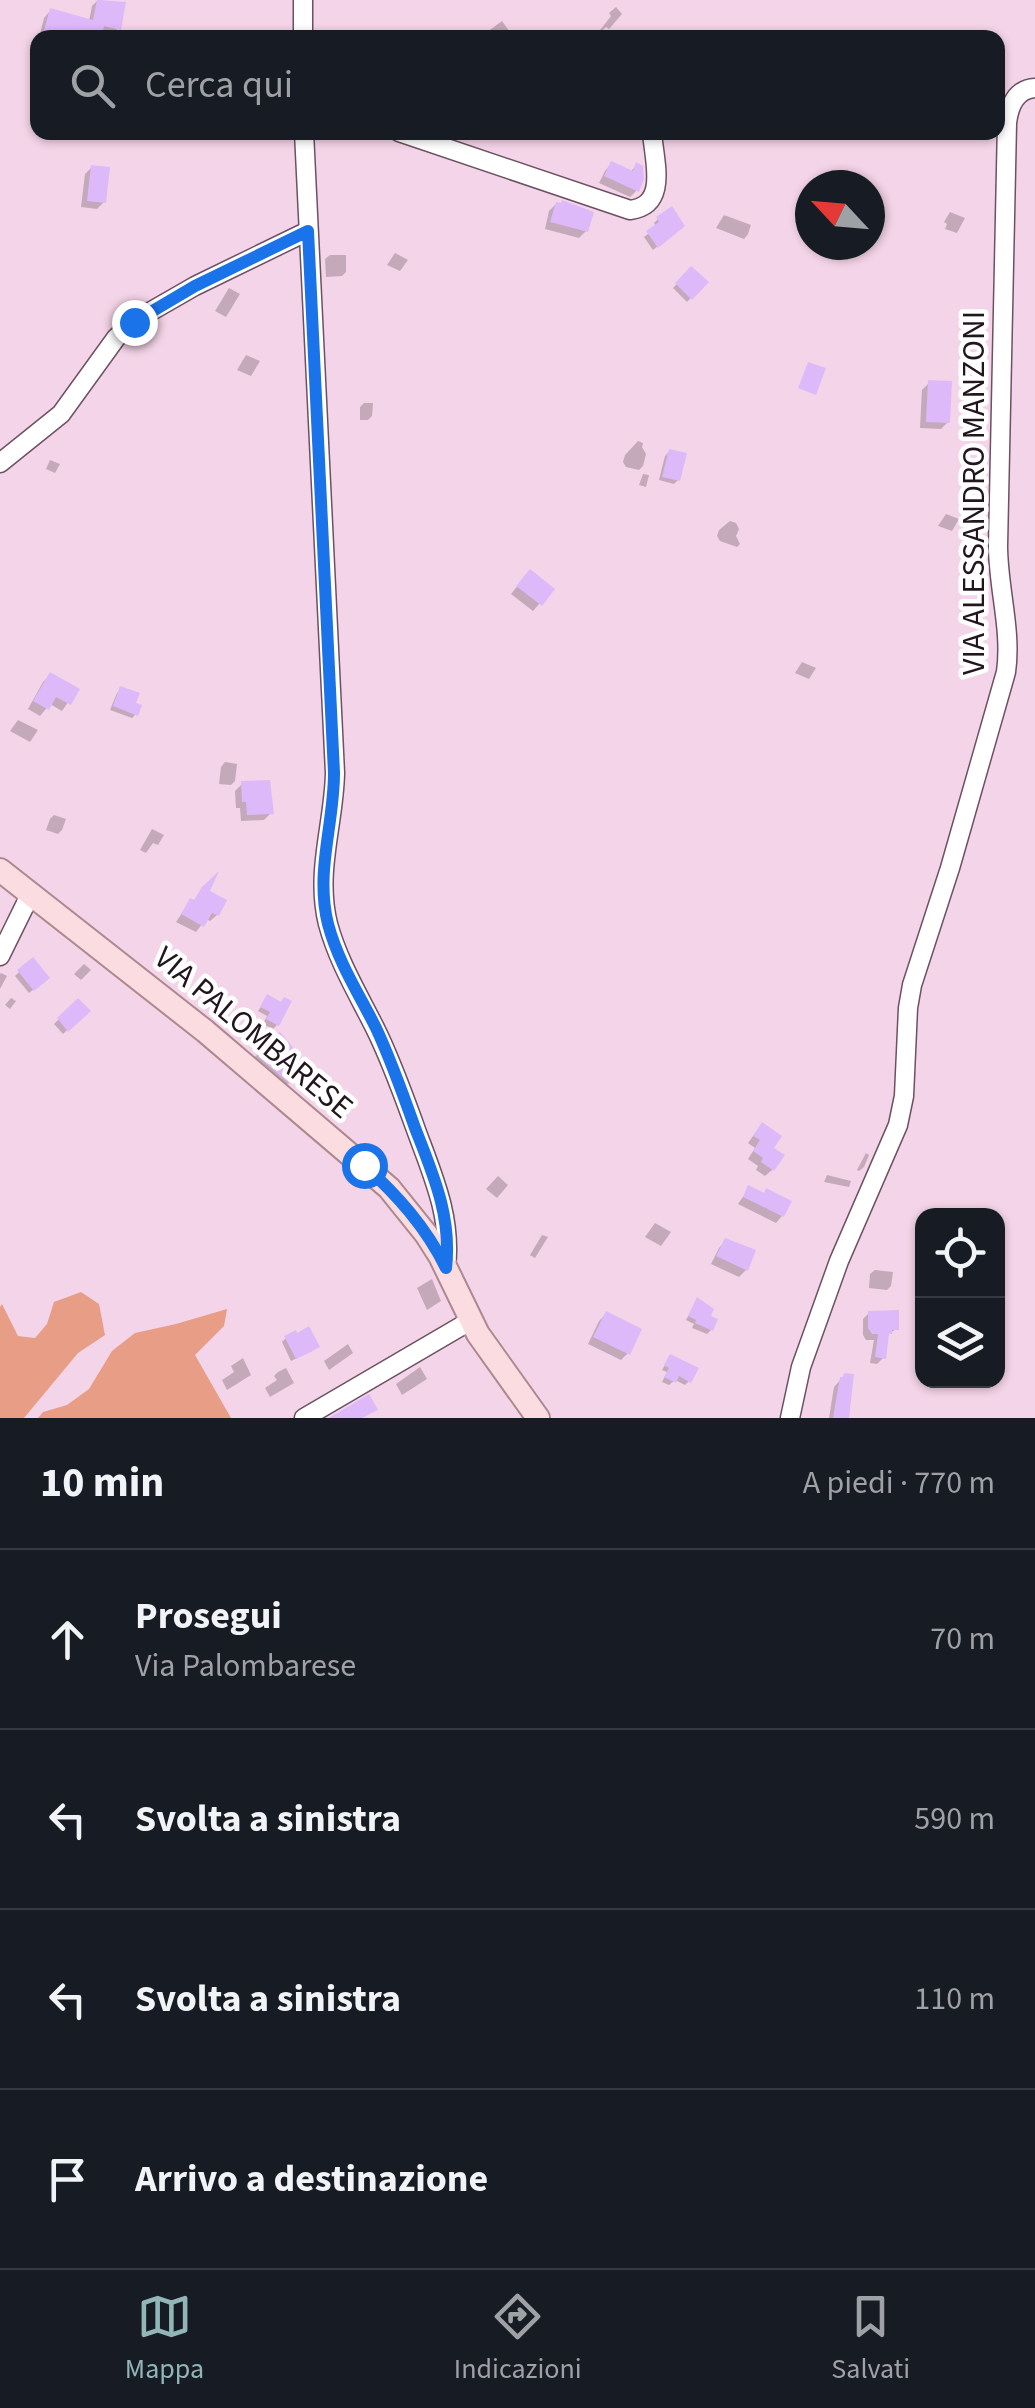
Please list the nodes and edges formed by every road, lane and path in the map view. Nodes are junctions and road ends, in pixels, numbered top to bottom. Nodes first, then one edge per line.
1 (303, 0) edge
2 (303, 30) edge
3 (1035, 88) edge
4 (304, 140) edge
5 (423, 140) edge
6 (652, 140) edge
7 (308, 231) junction
8 (0, 463) edge
9 (0, 870) edge
10 (31, 893) junction
11 (0, 956) edge
12 (446, 1268) junction
13 (470, 1321) junction
14 (304, 1418) edge
15 (538, 1418) edge
16 (790, 1418) edge

1 - 2 street
3 - 16 street, VIA ALESSANDRO MANZONI
4 - 7 street
5 - 6 street
7 - 8 street
7 - 12 street
9 - 10 main road, VIA PALOMBARESE
10 - 11 street
10 - 12 main road, VIA PALOMBARESE
12 - 13 main road, VIA PALOMBARESE
13 - 14 street
13 - 15 main road, VIA PALOMBARESE

